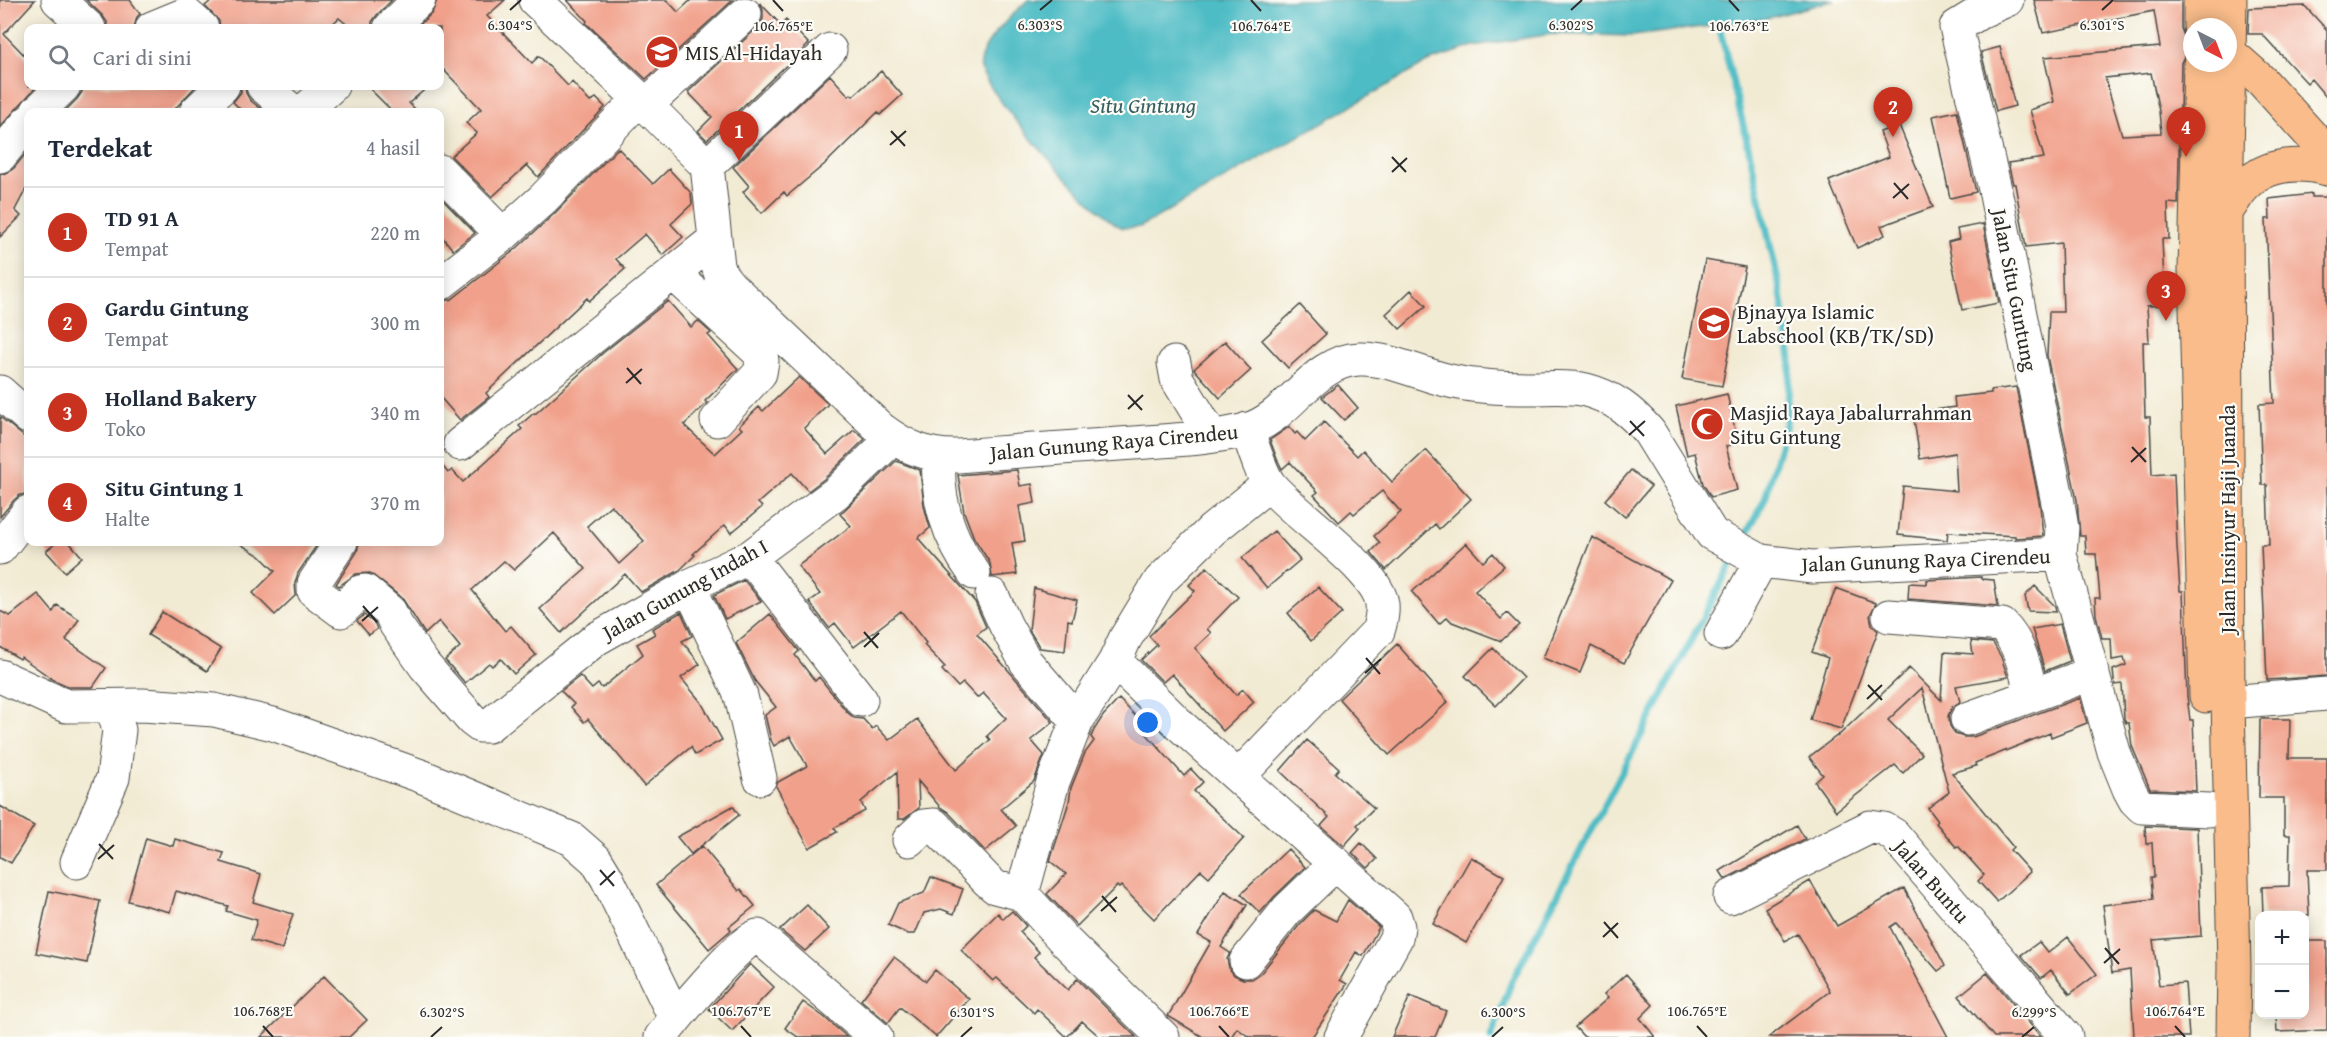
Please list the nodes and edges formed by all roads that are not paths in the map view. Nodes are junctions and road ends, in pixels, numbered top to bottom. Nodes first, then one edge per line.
1 (58, 0) edge
2 (419, 0) edge
3 (535, 0) edge
4 (2007, 0) edge
5 (2200, 0) edge
6 (2230, 0) edge
7 (197, 14) edge
8 (745, 14) dead end
9 (2200, 18) edge
10 (2230, 18) edge
11 (85, 24) edge
12 (165, 24) edge
13 (394, 24) edge
14 (830, 50) dead end
15 (2237, 58) edge
16 (2200, 72) edge
17 (2229, 72) edge
18 (60, 90) edge
19 (219, 90) edge
20 (268, 90) edge
21 (328, 90) edge
22 (643, 102) junction
23 (41, 108) edge
24 (200, 108) edge
25 (288, 108) edge
26 (307, 108) edge
27 (24, 127) edge
28 (2327, 153) edge
29 (0, 156) edge
30 (707, 166) junction
31 (2327, 170) edge
32 (444, 175) edge
33 (2226, 212) junction
34 (503, 235) junction
35 (714, 240) junction
36 (673, 273) junction
37 (444, 281) edge
38 (1174, 363) dead end
39 (0, 392) edge
40 (24, 413) edge
41 (717, 420) dead end
42 (1247, 429) junction
43 (1211, 435) junction
44 (893, 438) junction
45 (460, 444) dead end
46 (939, 457) junction
47 (1269, 484) junction
48 (24, 517) edge
49 (338, 546) edge
50 (0, 548) edge
51 (1747, 554) junction
52 (2060, 554) junction
53 (750, 557) junction
54 (689, 586) junction
55 (1889, 616) dead end
56 (1721, 634) dead end
57 (1115, 661) junction
58 (2093, 672) junction
59 (0, 676) edge
60 (2327, 694) edge
61 (2032, 695) junction
62 (861, 700) dead end
63 (2228, 702) junction
64 (112, 707) junction
65 (1967, 719) dead end
66 (1077, 721) junction
67 (1239, 776) junction
68 (760, 778) dead end
69 (2209, 810) junction
70 (909, 840) dead end
71 (77, 862) dead end
72 (1336, 863) junction
73 (1023, 894) junction
74 (1730, 897) dead end
75 (1246, 961) dead end
76 (679, 1014) edge
77 (876, 1037) edge
78 (1163, 1037) edge
79 (1341, 1037) edge
80 (2066, 1037) edge
81 (2211, 1037) edge
82 (2233, 1037) edge

1 - 11 street
2 - 13 street
3 - 22 street
4 - 52 street, Jalan Situ Guntung
5 - 9 main road
6 - 10 main road, Jalan Insinyur Haji Juanda
7 - 12 street
8 - 22 street
14 - 30 street
15 - 28 main road
16 - 69 main road, Jalan Insinyur Haji Juanda
17 - 33 main road, Jalan Insinyur Haji Juanda
18 - 23 street
19 - 24 street
20 - 25 street
21 - 26 street
22 - 30 street
22 - 34 street
27 - 29 street
30 - 35 street, Jalan Gunung Raya Cirendeu
31 - 33 main road
32 - 34 street
33 - 63 main road, Jalan Insinyur Haji Juanda
34 - 37 street
35 - 36 street
35 - 44 street, Jalan Gunung Raya Cirendeu
36 - 41 street
36 - 45 street
38 - 43 street
39 - 40 street
42 - 43 street, Jalan Gunung Raya Cirendeu
42 - 47 street
42 - 51 street, Jalan Gunung Raya Cirendeu
43 - 46 street, Jalan Gunung Raya Cirendeu
44 - 46 street, Jalan Gunung Raya Cirendeu
44 - 53 street, Jalan Gunung Indah I
46 - 66 street
47 - 57 street
47 - 67 street
48 - 50 street
49 - 54 street, Jalan Gunung Indah I
51 - 52 street, Jalan Gunung Raya Cirendeu
51 - 56 street
52 - 58 street, Jalan Gunung Raya Cirendeu
53 - 54 street, Jalan Gunung Indah I
53 - 62 street
54 - 68 street
55 - 61 street
57 - 66 street
57 - 67 street
58 - 61 street
58 - 69 street, Jalan Gunung Raya Cirendeu
59 - 64 street
60 - 63 street
61 - 65 street
63 - 82 main road, Jalan Insinyur Haji Juanda
64 - 71 street
64 - 76 street
66 - 73 street
67 - 72 street
69 - 81 main road, Jalan Insinyur Haji Juanda
70 - 73 street
72 - 75 street
72 - 79 street
73 - 78 street
74 - 80 street, Jalan Buntu
76 - 77 street

